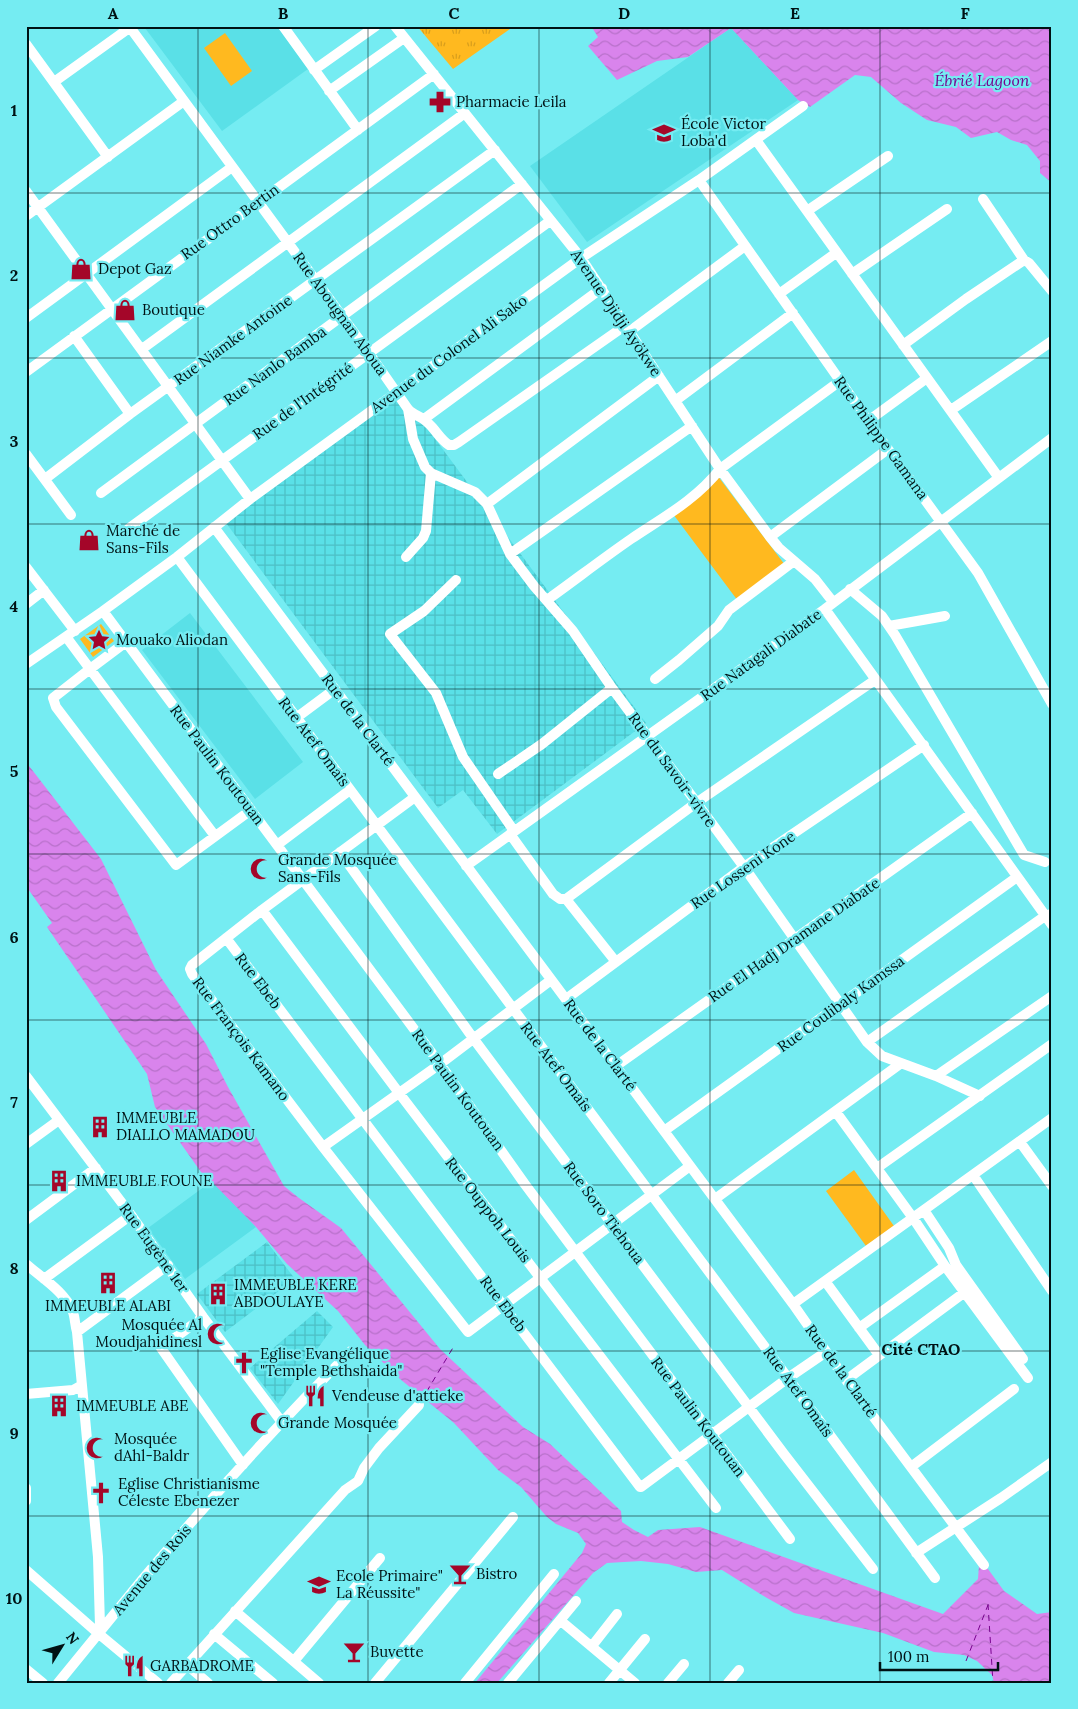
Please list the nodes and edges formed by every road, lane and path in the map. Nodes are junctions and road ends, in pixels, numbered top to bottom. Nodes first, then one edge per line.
1 (283, 26) edge
2 (376, 26) edge
3 (395, 26) edge
4 (130, 27) edge
5 (404, 38) junction
6 (26, 44) edge
7 (314, 70) junction
8 (434, 74) junction
9 (54, 82) junction
10 (330, 91) junction
11 (184, 102) junction
12 (803, 106) dead end
13 (465, 113) junction
14 (358, 130) junction
15 (756, 140) junction
16 (495, 150) junction
17 (888, 156) dead end
18 (108, 157) junction
19 (232, 168) junction
20 (699, 180) junction
21 (522, 184) junction
22 (26, 191) edge
23 (983, 199) dead end
24 (258, 202) junction
25 (38, 208) junction
26 (947, 209) dead end
27 (807, 211) junction
28 (26, 216) edge
29 (550, 221) junction
30 (288, 242) junction
31 (745, 246) junction
32 (836, 253) junction
33 (581, 258) junction
34 (1024, 260) junction
35 (86, 274) junction
36 (852, 274) junction
37 (315, 280) junction
38 (602, 288) junction
39 (1052, 291) edge
40 (779, 294) junction
41 (112, 308) junction
42 (792, 314) junction
43 (342, 317) junction
44 (26, 318) edge
45 (628, 328) junction
46 (74, 336) junction
47 (1052, 341) edge
48 (903, 344) junction
49 (142, 349) junction
50 (369, 353) junction
51 (26, 372) edge
52 (659, 376) junction
53 (928, 378) junction
54 (840, 381) junction
55 (169, 386) junction
56 (396, 392) junction
57 (675, 400) junction
58 (408, 409) junction
59 (951, 410) junction
60 (130, 414) junction
61 (424, 419) junction
62 (868, 421) junction
63 (196, 424) junction
64 (692, 426) junction
65 (1052, 438) edge
66 (888, 449) junction
67 (26, 454) edge
68 (222, 460) junction
69 (720, 469) junction
70 (431, 473) junction
71 (45, 478) junction
72 (999, 478) junction
73 (101, 493) dead end
74 (250, 499) junction
75 (487, 504) junction
76 (71, 515) dead end
77 (941, 522) junction
78 (214, 527) junction
79 (128, 529) dead end
80 (770, 536) junction
81 (510, 554) junction
82 (406, 557) dead end
83 (176, 558) junction
84 (794, 561) junction
85 (26, 567) edge
86 (456, 580) dead end
87 (850, 588) junction
88 (44, 590) junction
89 (547, 600) junction
90 (833, 602) junction
91 (26, 604) edge
92 (824, 609) junction
93 (103, 612) junction
94 (944, 616) dead end
95 (889, 626) junction
96 (71, 634) junction
97 (126, 642) junction
98 (26, 664) edge
99 (90, 668) junction
100 (655, 679) dead end
101 (875, 680) junction
102 (612, 688) junction
103 (335, 689) junction
104 (1052, 704) edge
105 (296, 718) junction
106 (647, 736) junction
107 (924, 745) junction
108 (498, 774) dead end
109 (350, 790) junction
110 (415, 797) junction
111 (696, 803) junction
112 (251, 810) junction
113 (972, 813) junction
114 (376, 826) junction
115 (512, 832) junction
116 (215, 836) junction
117 (277, 844) junction
118 (340, 852) junction
119 (1045, 862) dead end
120 (466, 866) junction
121 (744, 867) junction
122 (1018, 877) junction
123 (303, 880) junction
124 (566, 899) junction
125 (262, 910) junction
126 (1048, 914) edge
127 (1052, 925) edge
128 (226, 938) junction
129 (794, 939) junction
130 (616, 962) junction
131 (552, 980) junction
132 (1052, 996) edge
133 (566, 999) junction
134 (841, 1004) junction
135 (513, 1009) junction
136 (474, 1038) junction
137 (867, 1042) junction
138 (1052, 1044) edge
139 (440, 1064) junction
140 (900, 1064) junction
141 (616, 1066) junction
142 (26, 1076) edge
143 (936, 1076) junction
144 (399, 1093) junction
145 (980, 1096) junction
146 (836, 1112) junction
147 (1052, 1118) edge
148 (59, 1120) junction
149 (362, 1120) junction
150 (664, 1131) junction
151 (1020, 1142) junction
152 (26, 1144) edge
153 (323, 1147) junction
154 (690, 1166) junction
155 (96, 1168) junction
156 (878, 1168) junction
157 (973, 1175) junction
158 (1050, 1178) edge
159 (652, 1195) junction
160 (715, 1199) junction
161 (924, 1210) junction
162 (131, 1215) junction
163 (913, 1218) junction
164 (26, 1220) edge
165 (612, 1223) junction
166 (575, 1251) junction
167 (26, 1264) edge
168 (168, 1266) junction
169 (945, 1266) junction
170 (540, 1277) junction
171 (44, 1279) junction
172 (825, 1281) junction
173 (1052, 1291) edge
174 (965, 1292) junction
175 (793, 1304) junction
176 (504, 1305) junction
177 (203, 1317) junction
178 (859, 1328) junction
179 (77, 1332) junction
180 (351, 1351) dead end
181 (826, 1352) junction
182 (879, 1355) junction
183 (1023, 1359) dead end
184 (788, 1378) junction
185 (1028, 1378) dead end
186 (846, 1380) junction
187 (82, 1385) junction
188 (1014, 1389) dead end
189 (26, 1394) edge
190 (419, 1405) dead end
191 (750, 1407) junction
192 (282, 1422) junction
193 (711, 1435) junction
194 (678, 1460) junction
195 (1052, 1462) edge
196 (243, 1465) junction
197 (911, 1467) junction
198 (26, 1488) edge
199 (26, 1502) edge
200 (716, 1508) dead end
201 (513, 1517) dead end
202 (956, 1526) junction
203 (790, 1539) dead end
204 (916, 1553) junction
205 (380, 1558) dead end
206 (984, 1565) dead end
207 (873, 1569) dead end
208 (26, 1570) edge
209 (554, 1574) dead end
210 (935, 1578) dead end
211 (576, 1601) dead end
212 (235, 1611) junction
213 (618, 1614) dead end
214 (561, 1621) junction
215 (99, 1634) junction
216 (214, 1634) junction
217 (646, 1639) dead end
218 (592, 1646) junction
219 (294, 1661) junction
220 (684, 1664) dead end
221 (187, 1665) junction
222 (26, 1669) edge
223 (620, 1670) junction
224 (739, 1670) dead end
225 (43, 1683) edge
226 (58, 1683) edge
227 (158, 1683) edge
228 (170, 1683) edge
229 (208, 1683) edge
230 (273, 1683) edge
231 (319, 1683) edge
232 (375, 1683) edge
233 (465, 1683) edge
234 (508, 1683) edge
235 (608, 1683) edge
236 (636, 1683) edge
237 (668, 1683) edge
238 (728, 1683) edge

1 - 7 street
2 - 7 street
3 - 5 street, Avenue Djidji Ayökwe
4 - 9 street
4 - 11 street, Rue Abougnan Aboua
5 - 8 street, Avenue Djidji Ayökwe
5 - 10 street
6 - 9 street
7 - 10 street
8 - 13 street, Avenue Djidji Ayökwe
8 - 14 street, Rue Ottro Bertin
9 - 18 street
10 - 14 street
11 - 18 street
11 - 19 street, Rue Abougnan Aboua
12 - 15 street, Avenue du Colonel Ali Sako
13 - 16 street, Avenue Djidji Ayökwe
13 - 30 street
14 - 24 street, Rue Ottro Bertin
15 - 20 street, Avenue du Colonel Ali Sako
15 - 27 street
16 - 21 street, Avenue Djidji Ayökwe
16 - 37 street, Rue Niamke Antoine
17 - 27 street
18 - 25 street
19 - 24 street, Rue Abougnan Aboua
19 - 35 street
20 - 31 street, Rue Philippe Gamana
20 - 33 street, Avenue du Colonel Ali Sako
21 - 29 street, Avenue Djidji Ayökwe
21 - 43 street, Rue Nanlo Bamba
22 - 25 street
23 - 34 street
24 - 30 street, Rue Abougnan Aboua
24 - 41 street, Rue Ottro Bertin
25 - 28 street
25 - 35 street
26 - 36 street
27 - 32 street
29 - 33 street, Avenue Djidji Ayökwe
29 - 50 street, Rue de l'Intégrité
30 - 37 street, Rue Abougnan Aboua
30 - 49 street
31 - 40 street, Rue Philippe Gamana
31 - 45 street
32 - 36 street
32 - 40 street
33 - 38 street, Avenue Djidji Ayökwe
33 - 56 street, Avenue du Colonel Ali Sako
34 - 39 street
34 - 48 street
35 - 41 street
35 - 44 street
36 - 48 street
37 - 43 street, Rue Abougnan Aboua
37 - 55 street, Rue Niamke Antoine
38 - 45 street, Avenue Djidji Ayökwe
38 - 61 street
40 - 42 street, Rue Philippe Gamana
41 - 46 street, Rue Ottro Bertin
41 - 49 street
42 - 54 street, Rue Philippe Gamana
42 - 57 street
43 - 50 street, Rue Abougnan Aboua
43 - 63 street, Rue Nanlo Bamba
45 - 52 street, Avenue Djidji Ayökwe
45 - 61 street, Rue Abougnan Aboua
46 - 51 street, Rue Ottro Bertin
46 - 60 street
47 - 59 street
48 - 53 street
49 - 55 street
50 - 56 street, Rue Abougnan Aboua
50 - 68 street, Rue de l'Intégrité
52 - 57 street, Avenue Djidji Ayökwe
52 - 75 street
53 - 59 street
53 - 62 street
54 - 62 street, Rue Philippe Gamana
54 - 69 street
55 - 60 street, Rue Niamke Antoine
55 - 63 street
56 - 58 street, Rue Abougnan Aboua
56 - 74 street, Avenue du Colonel Ali Sako
57 - 64 street, Avenue Djidji Ayökwe
58 - 61 street, Rue Abougnan Aboua
58 - 70 street
59 - 72 street
60 - 71 street, Rue Niamke Antoine
62 - 66 street, Rue Philippe Gamana
63 - 68 street
63 - 73 street, Rue Nanlo Bamba
64 - 69 street, Avenue Djidji Ayökwe
64 - 81 street
65 - 72 street, Rue Natagali Diabate
66 - 77 street, Rue Philippe Gamana
66 - 80 street
67 - 71 street
68 - 74 street
68 - 79 street, Rue de l'Intégrité
69 - 80 street, Avenue Djidji Ayökwe
69 - 89 street
70 - 75 street, Rue du Savoir-vivre
70 - 82 street
71 - 76 street
72 - 77 street, Rue Natagali Diabate
74 - 78 street, Avenue du Colonel Ali Sako
75 - 81 street, Rue du Savoir-vivre
77 - 87 street, Rue Natagali Diabate
77 - 104 street, Rue Philippe Gamana
78 - 83 street, Avenue du Colonel Ali Sako
78 - 103 street, Rue de la Clarté
80 - 84 street, Avenue Djidji Ayökwe
81 - 89 street, Rue du Savoir-vivre
83 - 93 street, Avenue du Colonel Ali Sako
83 - 105 street, Rue Atef Omaîs
84 - 90 street, Avenue Djidji Ayökwe
84 - 100 street
85 - 88 street
86 - 115 street
87 - 90 street, Rue Natagali Diabate
87 - 95 street
88 - 91 street
88 - 96 street
89 - 102 street, Rue du Savoir-vivre
90 - 92 street, Rue Natagali Diabate
92 - 101 street
92 - 106 street, Rue Natagali Diabate
93 - 96 street, Avenue du Colonel Ali Sako
93 - 97 street, Rue Paulin Koutouan
94 - 95 street
95 - 119 street
96 - 98 street, Avenue du Colonel Ali Sako
96 - 99 street
97 - 99 street
97 - 112 street, Rue Paulin Koutouan
99 - 116 street
99 - 116 street
101 - 107 street
101 - 111 street
102 - 106 street, Rue du Savoir-vivre
102 - 108 street
103 - 105 street
103 - 110 street, Rue de la Clarté
105 - 109 street, Rue Atef Omaîs
106 - 111 street, Rue du Savoir-vivre
106 - 115 street, Rue Natagali Diabate
107 - 113 street
107 - 121 street, Rue Losseni Kone
109 - 114 street, Rue Atef Omaîs
109 - 117 street
110 - 114 street, Rue François Kamano
110 - 120 street, Rue de la Clarté
111 - 121 street, Rue du Savoir-vivre
111 - 124 street
112 - 116 street
112 - 117 street, Rue Paulin Koutouan
113 - 122 street
113 - 129 street, Rue El Hadj Dramane Diabate
114 - 118 street, Rue François Kamano
114 - 135 street, Rue Atef Omaîs
115 - 120 street, Rue Natagali Diabate
115 - 124 street
117 - 123 street, Rue Paulin Koutouan
118 - 123 street, Rue François Kamano
118 - 136 street, Rue Soro Tiehoua
120 - 131 street, Rue de la Clarté
121 - 129 street, Rue du Savoir-vivre
121 - 130 street, Rue Losseni Kone
122 - 126 street
122 - 134 street, Rue Coulibaly Kamssa
123 - 125 street, Rue François Kamano
123 - 139 street, Rue Paulin Koutouan
124 - 130 street
125 - 128 street, Rue François Kamano
125 - 144 street, Rue Ouppoh Louis
126 - 127 street
126 - 137 street
128 - 149 street, Rue Ebeb
128 - 153 street, Rue François Kamano
129 - 134 street, Rue du Savoir-vivre
129 - 141 street, Rue El Hadj Dramane Diabate
130 - 133 street, Rue Losseni Kone
131 - 133 street, Rue de la Clarté
131 - 135 street
132 - 143 street
133 - 141 street, Rue de la Clarté
134 - 137 street, Rue du Savoir-vivre
134 - 150 street, Rue Coulibaly Kamssa
135 - 136 street
135 - 159 street, Rue Atef Omaîs
136 - 139 street
136 - 165 street, Rue Soro Tiehoua
137 - 140 street, Rue du Savoir-vivre
138 - 145 street
139 - 144 street
139 - 166 street, Rue Paulin Koutouan
140 - 143 street, Rue du Savoir-vivre
140 - 146 street
141 - 150 street, Rue de la Clarté
142 - 148 street, Rue Eugène 1er
143 - 145 street, Rue du Savoir-vivre
144 - 149 street
144 - 170 street, Rue Ouppoh Louis
145 - 156 street
146 - 156 street
146 - 160 street
147 - 151 street
148 - 152 street
148 - 155 street, Rue Eugène 1er
149 - 153 street
149 - 176 street, Rue Ebeb
150 - 154 street, Rue de la Clarté
151 - 157 street
151 - 158 street
153 - 176 street, Rue François Kamano
154 - 159 street
154 - 160 street, Rue de la Clarté
155 - 162 street, Rue Eugène 1er
155 - 164 street
156 - 163 street
157 - 161 street
157 - 173 street
159 - 165 street
159 - 184 street, Rue Atef Omaîs
160 - 175 street, Rue de la Clarté
161 - 163 street
161 - 183 street
162 - 168 street, Rue Eugène 1er
162 - 171 street
163 - 169 street
163 - 172 street
165 - 166 street
165 - 191 street, Rue Soro Tiehoua
166 - 170 street
166 - 193 street, Rue Paulin Koutouan
167 - 171 street
168 - 177 street, Rue Eugène 1er
168 - 179 street
169 - 174 street
169 - 178 street
170 - 176 street
170 - 194 street, Rue Ouppoh Louis
171 - 179 street
172 - 175 street
172 - 178 street
174 - 182 street
174 - 185 street
175 - 181 street, Rue de la Clarté
176 - 194 street, Rue Ebeb
177 - 192 street, Rue Eugène 1er
177 - 196 street
178 - 182 street
179 - 187 street
180 - 192 street, Avenue des Rois
181 - 184 street, Rue Ebeb
181 - 186 street, Rue de la Clarté
182 - 186 street
184 - 191 street, Rue Ebeb
184 - 204 street, Rue Atef Omaîs
186 - 197 street, Rue de la Clarté
187 - 189 street
187 - 215 street
188 - 197 street
190 - 212 street
191 - 193 street, Rue Ebeb
191 - 207 street, Rue Soro Tiehoua
192 - 196 street, Avenue des Rois
193 - 194 street, Rue Ebeb
193 - 203 street, Rue Paulin Koutouan
194 - 200 street, Rue Ouppoh Louis
195 - 202 street
196 - 215 street, Avenue des Rois
197 - 202 street, Rue de la Clarté
198 - 199 street
201 - 232 street
202 - 204 street
202 - 206 street, Rue de la Clarté
204 - 210 street, Rue Atef Omaîs
205 - 219 street
208 - 215 street
209 - 233 street
211 - 214 street
212 - 216 street
212 - 219 street
213 - 218 street
214 - 218 street
214 - 234 street
215 - 226 street, Avenue des Rois
215 - 227 street
216 - 221 street
216 - 230 street
217 - 223 street
218 - 223 street
219 - 231 street
220 - 237 street
221 - 228 street
221 - 229 street
222 - 225 street
223 - 235 street
223 - 236 street
224 - 238 street

